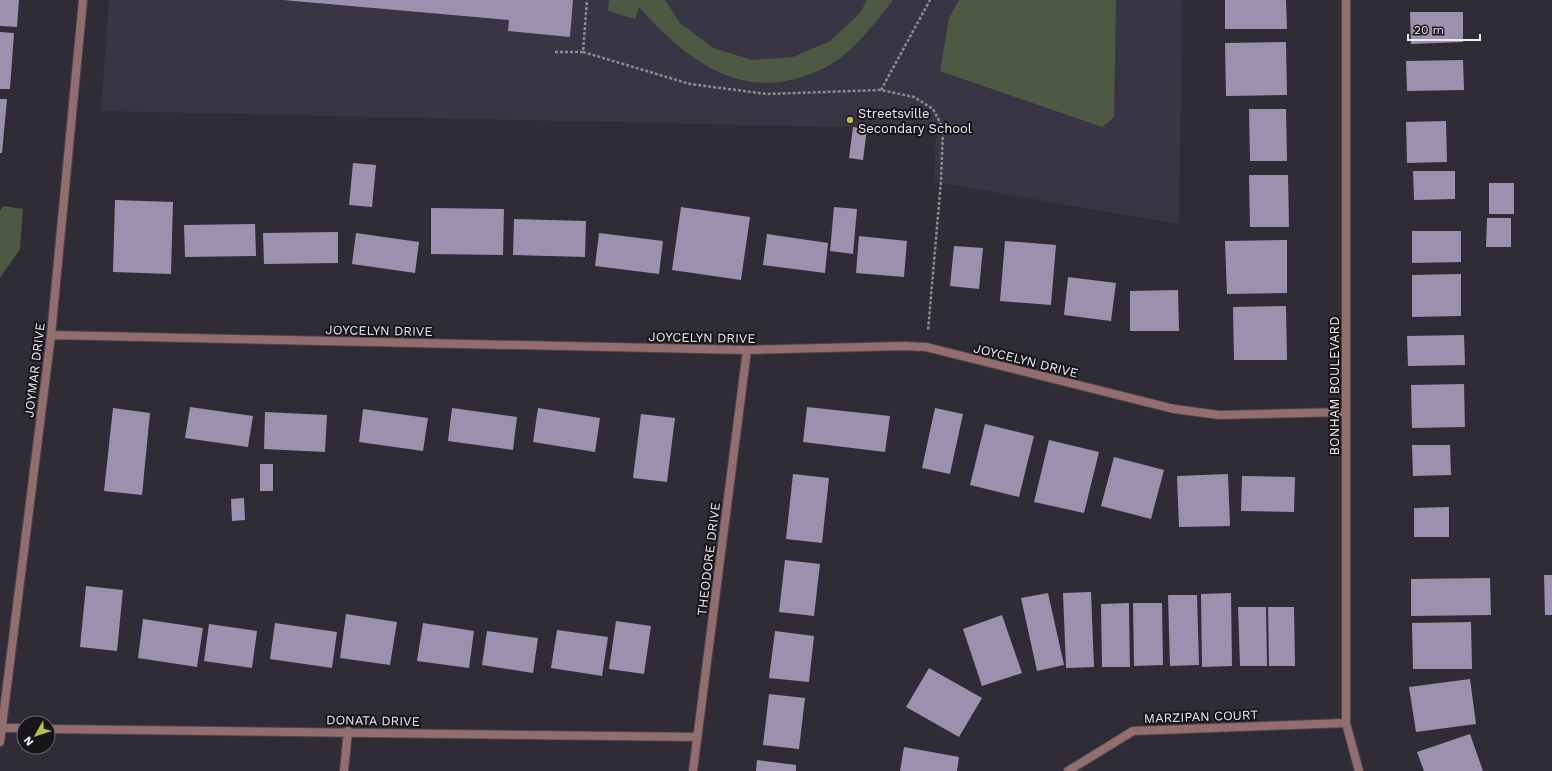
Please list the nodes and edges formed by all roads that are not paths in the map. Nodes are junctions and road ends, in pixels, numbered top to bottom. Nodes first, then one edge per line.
1 (83, 0) edge
2 (1346, 0) edge
3 (51, 335) junction
4 (747, 350) junction
5 (1346, 412) junction
6 (1346, 723) junction
7 (2, 728) junction
8 (16, 728) edge
9 (56, 728) edge
10 (348, 731) junction
11 (697, 737) junction
12 (0, 742) edge
13 (344, 771) edge
14 (693, 771) edge
15 (1068, 771) edge
16 (1359, 771) edge

1 - 3 street, JOYMAR DRIVE
2 - 5 street, BONHAM BOULEVARD
3 - 4 street, JOYCELYN DRIVE
3 - 7 street, JOYMAR DRIVE
4 - 5 street, JOYCELYN DRIVE
4 - 11 street, THEODORE DRIVE
5 - 6 street, BONHAM BOULEVARD
6 - 15 street, MARZIPAN COURT
6 - 16 street, BONHAM BOULEVARD
7 - 8 street
7 - 12 street, JOYMAR DRIVE
9 - 10 street, DONATA DRIVE
10 - 11 street, DONATA DRIVE
10 - 13 street
11 - 14 street, THEODORE DRIVE

